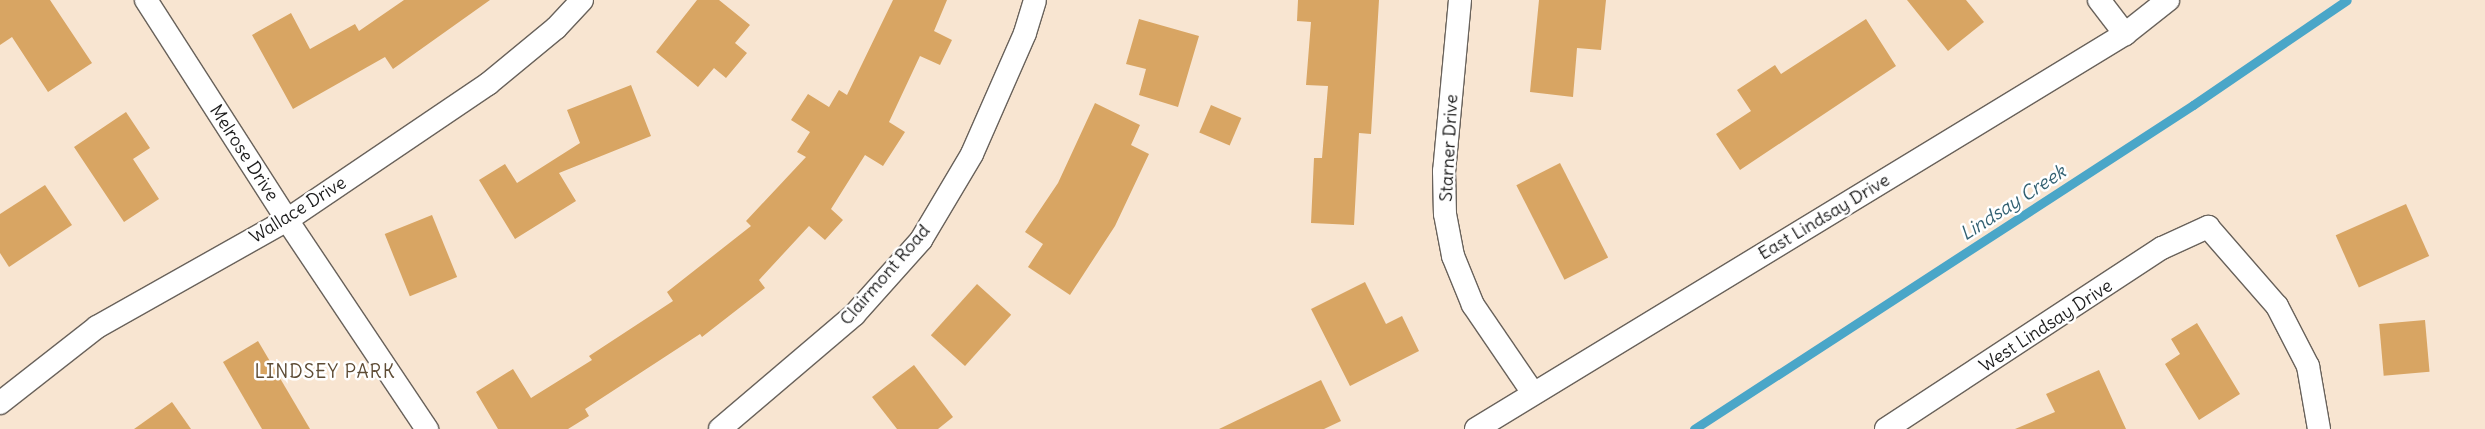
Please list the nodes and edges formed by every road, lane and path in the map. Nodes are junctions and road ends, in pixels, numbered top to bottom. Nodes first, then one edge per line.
1 (146, 0) edge
2 (582, 0) edge
3 (1035, 0) edge
4 (1460, 0) edge
5 (2099, 0) edge
6 (2168, 0) edge
7 (2125, 34) junction
8 (287, 220) junction
9 (1533, 393) junction
10 (0, 403) edge
11 (428, 429) edge
12 (720, 429) edge
13 (1476, 429) edge
14 (1886, 429) edge
15 (2319, 429) edge

1 - 8 street, Melrose Drive
2 - 8 street, Wallace Drive
3 - 12 street, Clairmont Road
4 - 9 street, Starner Drive
5 - 7 street
6 - 7 street, East Lindsay Drive
7 - 9 street, East Lindsay Drive
8 - 10 street, Wallace Drive
8 - 11 street, Melrose Drive
9 - 13 street, East Lindsay Drive
14 - 15 street, West Lindsay Drive

